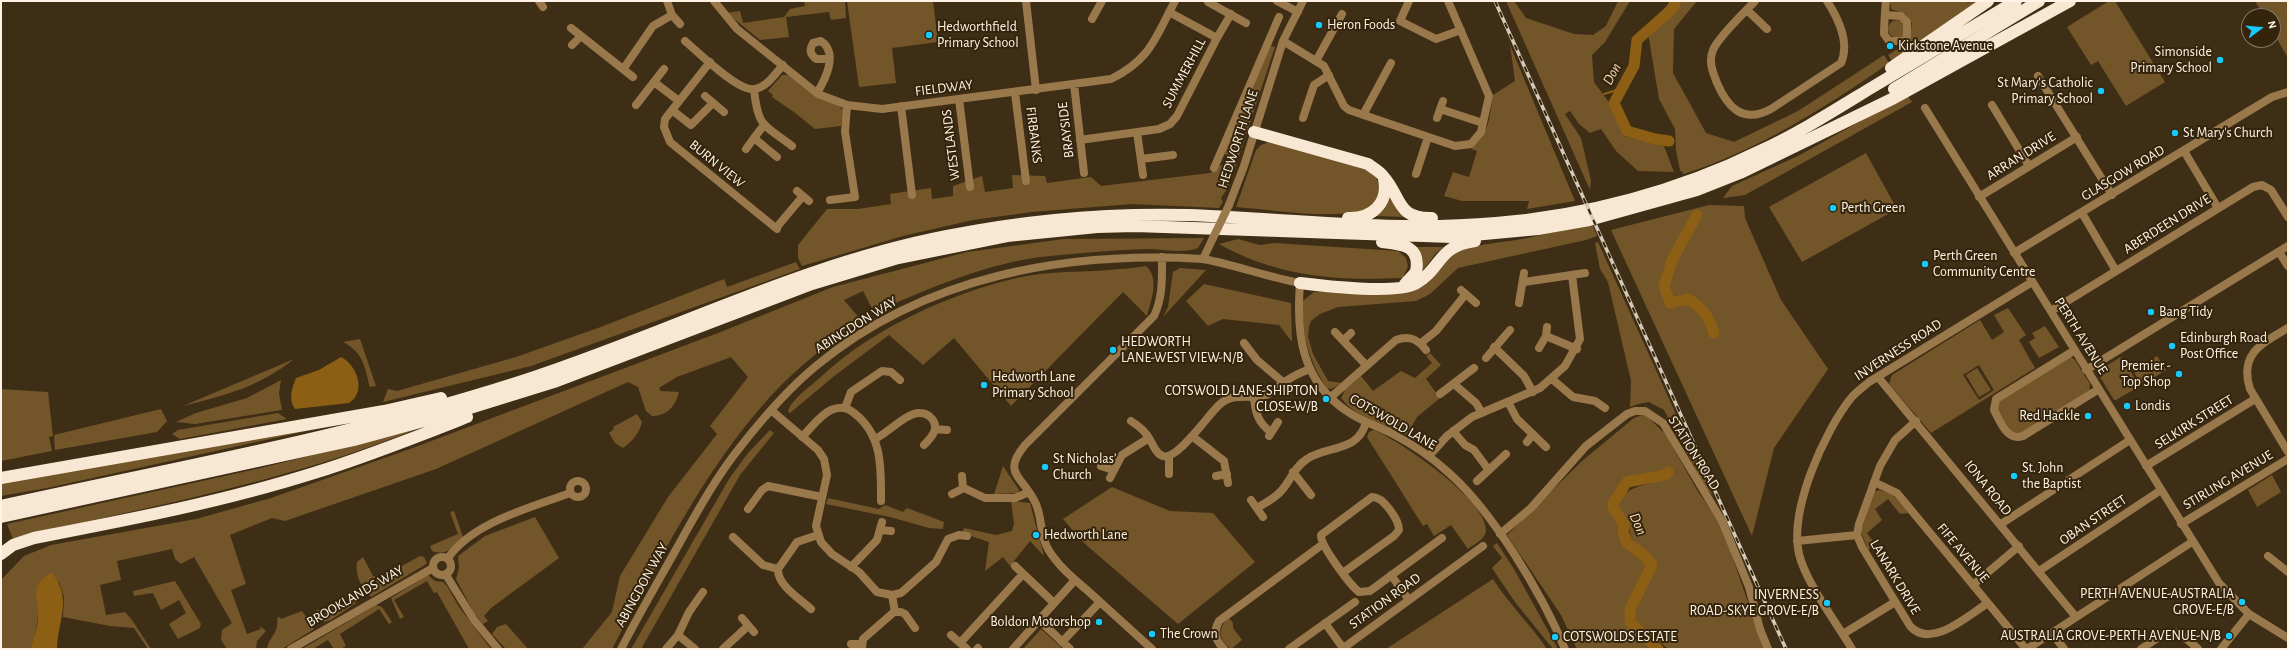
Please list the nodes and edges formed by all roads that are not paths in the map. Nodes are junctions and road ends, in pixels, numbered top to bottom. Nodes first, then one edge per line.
1 (667, 1) edge
2 (714, 1) edge
3 (1026, 1) edge
4 (1102, 1) edge
5 (1175, 1) edge
6 (1277, 1) edge
7 (1303, 1) edge
8 (1409, 1) edge
9 (1448, 1) edge
10 (1755, 1) edge
11 (1827, 1) edge
12 (1886, 1) edge
13 (1988, 1) edge
14 (2016, 1) edge
15 (2039, 1) edge
16 (2070, 1) edge
17 (1208, 2) edge
18 (1747, 10) junction
19 (1169, 12) junction
20 (1298, 12) junction
21 (1231, 14) junction
22 (1342, 14) dead end
23 (672, 15) junction
24 (1885, 15) dead end
25 (1279, 16) dead end
26 (1092, 20) dead end
27 (1246, 23) dead end
28 (680, 24) dead end
29 (571, 28) dead end
30 (1767, 29) dead end
31 (1461, 30) junction
32 (581, 36) junction
33 (1217, 38) junction
34 (685, 41) dead end
35 (1269, 41) junction
36 (1282, 44) junction
37 (572, 46) dead end
38 (829, 59) dead end
39 (1316, 61) junction
40 (710, 62) junction
41 (1391, 63) dead end
42 (783, 65) junction
43 (624, 68) junction
44 (664, 69) dead end
45 (1329, 75) junction
46 (2038, 76) dead end
47 (633, 77) dead end
48 (654, 82) junction
49 (1074, 84) junction
50 (754, 90) junction
51 (1036, 90) junction
52 (2288, 92) edge
53 (817, 93) junction
54 (1015, 93) junction
55 (705, 96) dead end
56 (959, 99) junction
57 (679, 101) junction
58 (713, 103) junction
59 (636, 105) dead end
60 (847, 105) junction
61 (1992, 105) dead end
62 (901, 106) junction
63 (1925, 108) dead end
64 (672, 110) junction
65 (724, 112) dead end
66 (1307, 113) dead end
67 (1363, 115) junction
68 (1437, 118) dead end
69 (1483, 123) junction
70 (1811, 124) junction
71 (764, 125) junction
72 (1137, 132) junction
73 (1254, 132) junction
74 (1428, 137) junction
75 (2077, 137) junction
76 (754, 138) junction
77 (1080, 140) junction
78 (1802, 143) junction
79 (792, 146) dead end
80 (746, 149) dead end
81 (2184, 151) junction
82 (1173, 155) dead end
83 (777, 157) dead end
84 (1141, 159) junction
85 (2029, 166) junction
86 (1214, 168) dead end
87 (1084, 173) dead end
88 (1416, 174) dead end
89 (1143, 175) dead end
90 (1383, 176) junction
91 (1027, 181) dead end
92 (970, 187) dead end
93 (912, 195) dead end
94 (2112, 195) junction
95 (803, 196) dead end
96 (855, 197) junction
97 (1980, 197) junction
98 (830, 200) dead end
99 (856, 206) dead end
100 (2218, 208) junction
101 (2082, 213) junction
102 (2288, 217) edge
103 (1264, 219) junction
104 (1536, 224) junction
105 (1322, 232) junction
106 (2288, 246) edge
107 (2279, 252) junction
108 (2014, 253) junction
109 (1162, 257) junction
110 (1202, 259) junction
111 (2288, 266) edge
112 (2116, 271) junction
113 (1524, 273) dead end
114 (1585, 273) dead end
115 (1572, 275) junction
116 (1524, 282) junction
117 (2032, 282) junction
118 (1300, 283) junction
119 (1399, 288) junction
120 (1476, 303) dead end
121 (1519, 303) dead end
122 (2051, 311) junction
123 (1547, 327) dead end
124 (2288, 328) edge
125 (1510, 330) dead end
126 (1335, 332) dead end
127 (1351, 333) dead end
128 (1546, 336) junction
129 (1344, 340) junction
130 (1244, 343) dead end
131 (1421, 344) junction
132 (1494, 347) junction
133 (1539, 348) dead end
134 (1577, 349) junction
135 (1426, 350) dead end
136 (2075, 350) junction
137 (1486, 358) dead end
138 (1366, 365) junction
139 (566, 366) junction
140 (1474, 368) dead end
141 (1310, 369) junction
142 (2086, 370) junction
143 (1878, 377) junction
144 (1552, 379) junction
145 (900, 380) dead end
146 (557, 381) junction
147 (1284, 382) junction
148 (1454, 384) junction
149 (2099, 389) junction
150 (1533, 392) junction
151 (1440, 394) dead end
152 (1254, 397) junction
153 (1331, 398) junction
154 (2255, 399) junction
155 (1508, 402) junction
156 (845, 408) junction
157 (1605, 408) dead end
158 (771, 410) junction
159 (1482, 413) junction
160 (1131, 421) dead end
161 (1916, 421) junction
162 (1278, 422) dead end
163 (1366, 422) junction
164 (935, 429) junction
165 (947, 430) dead end
166 (1453, 431) junction
167 (1533, 434) junction
168 (1192, 436) junction
169 (802, 437) junction
170 (874, 438) junction
171 (1150, 438) junction
172 (2130, 440) junction
173 (1527, 442) dead end
174 (924, 444) dead end
175 (1546, 446) dead end
176 (2288, 452) edge
177 (1506, 454) dead end
178 (1169, 456) junction
179 (1429, 456) junction
180 (2288, 459) edge
181 (1101, 466) dead end
182 (2146, 466) junction
183 (1488, 469) junction
184 (1293, 472) junction
185 (1169, 474) dead end
186 (1227, 474) junction
187 (962, 476) dead end
188 (1216, 476) dead end
189 (1, 478) edge
190 (1477, 481) dead end
191 (1874, 482) junction
192 (1228, 483) dead end
193 (963, 488) junction
194 (2161, 490) junction
195 (1029, 492) junction
196 (570, 493) dead end
197 (952, 494) dead end
198 (1311, 495) dead end
199 (822, 497) junction
200 (1251, 500) dead end
201 (881, 501) dead end
202 (1257, 508) junction
203 (748, 509) dead end
204 (5, 511) edge
205 (1263, 517) dead end
206 (2000, 524) junction
207 (2181, 524) junction
208 (891, 531) dead end
209 (1500, 534) junction
210 (818, 535) junction
211 (1857, 535) junction
212 (966, 536) dead end
213 (733, 537) dead end
214 (1442, 538) dead end
215 (1797, 541) junction
216 (2192, 542) junction
217 (1323, 544) junction
218 (1483, 546) dead end
219 (2019, 546) junction
220 (1, 554) edge
221 (2268, 556) dead end
222 (448, 558) junction
223 (1015, 566) dead end
224 (851, 567) junction
225 (433, 568) junction
226 (778, 569) junction
227 (2039, 571) junction
228 (1344, 572) junction
229 (2288, 572) edge
230 (1023, 574) junction
231 (446, 575) junction
232 (1391, 575) junction
233 (1075, 580) junction
234 (1973, 585) junction
235 (703, 592) dead end
236 (892, 595) junction
237 (1409, 600) junction
238 (1100, 602) junction
239 (1355, 602) dead end
240 (1895, 602) junction
241 (1054, 603) junction
242 (1988, 603) junction
243 (811, 609) dead end
244 (895, 612) junction
245 (2249, 614) junction
246 (2076, 617) junction
247 (742, 618) dead end
248 (1038, 620) junction
249 (1325, 623) junction
250 (915, 628) dead end
251 (2052, 633) junction
252 (1843, 634) junction
253 (678, 635) junction
254 (951, 635) dead end
255 (2288, 638) edge
256 (1062, 642) junction
257 (960, 643) junction
258 (851, 644) dead end
259 (862, 646) edge
260 (1148, 648) edge
261 (291, 649) edge
262 (498, 649) edge
263 (621, 649) edge
264 (666, 649) edge
265 (695, 649) edge
266 (723, 649) edge
267 (967, 649) edge
268 (1013, 649) edge
269 (1070, 649) edge
270 (1224, 649) edge
271 (1289, 649) edge
272 (1343, 649) edge
273 (1565, 649) edge
274 (1768, 649) edge
275 (1852, 649) edge
276 (2026, 649) edge
277 (2064, 649) edge
278 (2141, 649) edge
279 (2198, 649) edge
280 (2221, 649) edge

1 - 23 street
2 - 42 street, FIELDWAY
3 - 51 street
4 - 26 street
5 - 19 street, FIELDWAY
6 - 20 street
7 - 20 street, HEDWORTH LANE
8 - 31 street
9 - 31 street
10 - 18 street
11 - 18 street
12 - 24 street
13 - 70 highway
14 - 70 highway
15 - 78 highway
16 - 78 highway
17 - 21 street
18 - 30 street
19 - 33 street, SUMMERHILL
19 - 49 street, FIELDWAY
20 - 36 street, HEDWORTH LANE
21 - 27 street
21 - 33 street, SUMMERHILL
22 - 39 street
23 - 28 street
23 - 43 street
25 - 35 street, HEDWORTH LANE
29 - 32 street
31 - 69 street
32 - 37 street
32 - 43 street
33 - 72 street, SUMMERHILL
34 - 40 street
35 - 36 street
35 - 86 street, HEDWORTH LANE
36 - 39 street
36 - 73 street, HEDWORTH LANE
38 - 53 street
39 - 45 street
40 - 50 street
40 - 57 street, BURN VIEW
41 - 67 street
42 - 50 street
42 - 53 street, FIELDWAY
43 - 47 street
44 - 48 street
45 - 66 street
45 - 67 street
46 - 75 street
48 - 57 street
48 - 59 street
49 - 51 street, FIELDWAY
49 - 77 street, BRAYSIDE
50 - 71 street
51 - 54 street, FIELDWAY
52 - 81 street, GLASGOW ROAD
53 - 60 street, FIELDWAY
54 - 56 street, FIELDWAY
54 - 91 street, FIRBANKS
55 - 58 street
56 - 62 street, FIELDWAY
56 - 92 street, WESTLANDS
57 - 64 street, BURN VIEW
58 - 64 street, BURN VIEW
58 - 65 street
60 - 62 street, FIELDWAY
60 - 96 street
61 - 85 street
62 - 93 street
63 - 97 street, PERTH AVENUE
64 - 95 street, BURN VIEW
67 - 74 street
68 - 69 street
69 - 74 street
70 - 104 highway
71 - 76 street
71 - 79 street
72 - 77 street, SUMMERHILL
72 - 84 street
73 - 90 highway
73 - 110 street, HEDWORTH LANE, bridge
74 - 88 street
75 - 85 street, ARRAN DRIVE
75 - 94 street
76 - 80 street
76 - 83 street
77 - 87 street, BRAYSIDE
78 - 104 highway
81 - 94 street, GLASGOW ROAD
81 - 100 street
82 - 84 street
84 - 89 street
85 - 97 street, ARRAN DRIVE
90 - 103 highway
90 - 104 highway
94 - 101 street, GLASGOW ROAD
96 - 98 street
96 - 99 street
97 - 108 street, PERTH AVENUE
100 - 102 street, ABERDEEN DRIVE
100 - 112 street, ABERDEEN DRIVE
101 - 108 street, GLASGOW ROAD
101 - 112 street
103 - 104 highway
103 - 139 highway
104 - 105 highway
104 - 119 highway
105 - 119 highway
105 - 146 highway
106 - 107 street
107 - 111 street
107 - 142 street
108 - 117 street, PERTH AVENUE
109 - 110 street, ABINGDON WAY
109 - 158 street, ABINGDON WAY
109 - 195 street
110 - 118 street, ABINGDON WAY
112 - 122 street, ABERDEEN DRIVE
113 - 116 street
114 - 115 street
115 - 116 street
115 - 134 street
116 - 121 street
117 - 122 street, PERTH AVENUE
117 - 143 street, INVERNESS ROAD
118 - 119 highway
118 - 141 street, COTSWOLD LANE
120 - 131 street
122 - 136 street, PERTH AVENUE
123 - 128 street
124 - 154 street
125 - 132 street
126 - 129 street
127 - 129 street
128 - 133 street
128 - 134 street
129 - 138 street
130 - 147 street
131 - 135 street
131 - 138 street
132 - 137 street
132 - 150 street
134 - 144 street
136 - 142 street, PERTH AVENUE
136 - 149 street
138 - 153 street
139 - 189 highway
139 - 204 highway
140 - 148 street
141 - 147 street
141 - 153 street, COTSWOLD LANE
142 - 149 street, PERTH AVENUE
143 - 161 street, IONA ROAD
143 - 215 street, INVERNESS ROAD
144 - 150 street
144 - 157 street
145 - 156 street
146 - 204 highway
146 - 220 highway
147 - 152 street
148 - 151 street
148 - 159 street
149 - 172 street, PERTH AVENUE
150 - 155 street
152 - 162 street
152 - 168 street
153 - 163 street, COTSWOLD LANE
154 - 176 street
154 - 182 street, SELKIRK STREET
155 - 159 street
155 - 167 street
156 - 169 street
156 - 170 street
158 - 169 street
158 - 263 street, ABINGDON WAY
159 - 166 street
160 - 171 street
161 - 191 street, LANARK DRIVE
161 - 206 street, IONA ROAD
163 - 179 street, COTSWOLD LANE
163 - 184 street
164 - 165 street
164 - 170 street
164 - 174 street
166 - 179 street
166 - 183 street
167 - 173 street
167 - 175 street
168 - 178 street
168 - 186 street
169 - 199 street
170 - 201 street
171 - 178 street
171 - 181 street
172 - 182 street, PERTH AVENUE
172 - 206 street
177 - 183 street
178 - 185 street
179 - 209 street, COTSWOLD LANE
180 - 207 street, STIRLING AVENUE
182 - 194 street, PERTH AVENUE
183 - 190 street
184 - 198 street
184 - 202 street
186 - 188 street
186 - 192 street
187 - 193 street
191 - 211 street, LANARK DRIVE
191 - 234 street, FIFE AVENUE
193 - 195 street
193 - 197 street
194 - 207 street, PERTH AVENUE
194 - 227 street, OBAN STREET
195 - 233 street
196 - 222 street
199 - 203 street
199 - 210 street
200 - 202 street
202 - 205 street
206 - 219 street, IONA ROAD
207 - 216 street, PERTH AVENUE
208 - 224 street
209 - 273 street, COTSWOLD LANE
209 - 274 street, STATION ROAD
210 - 224 street
210 - 226 street
211 - 215 street
211 - 240 street, LANARK DRIVE
212 - 236 street
213 - 226 street
214 - 232 street
215 - 252 street, INVERNESS ROAD
216 - 245 street, PERTH AVENUE
216 - 246 street
217 - 228 street
217 - 228 street
217 - 270 street
218 - 237 street, STATION ROAD
219 - 227 street, IONA ROAD
219 - 234 street
221 - 229 street
222 - 225 street
222 - 231 street
223 - 230 street
224 - 236 street
225 - 231 street
225 - 261 street, BROOKLANDS WAY
226 - 243 street
227 - 246 street, IONA ROAD
228 - 232 street
230 - 241 street
230 - 257 street
231 - 262 street
232 - 237 street
233 - 238 street
233 - 241 street
234 - 242 street, FIFE AVENUE
235 - 253 street
236 - 244 street
237 - 272 street, STATION ROAD
238 - 256 street
238 - 260 street
239 - 249 street
240 - 242 street, LANARK DRIVE
240 - 252 street
241 - 248 street
242 - 276 street, FIFE AVENUE
244 - 250 street
244 - 259 street
245 - 255 street, PERTH AVENUE
245 - 280 street
246 - 251 street
247 - 266 street
248 - 256 street
248 - 268 street
249 - 271 street
249 - 272 street
251 - 276 street
251 - 277 street
252 - 275 street, INVERNESS ROAD
253 - 264 street
253 - 265 street
254 - 257 street
256 - 269 street
257 - 267 street
258 - 259 street
278 - 279 street

